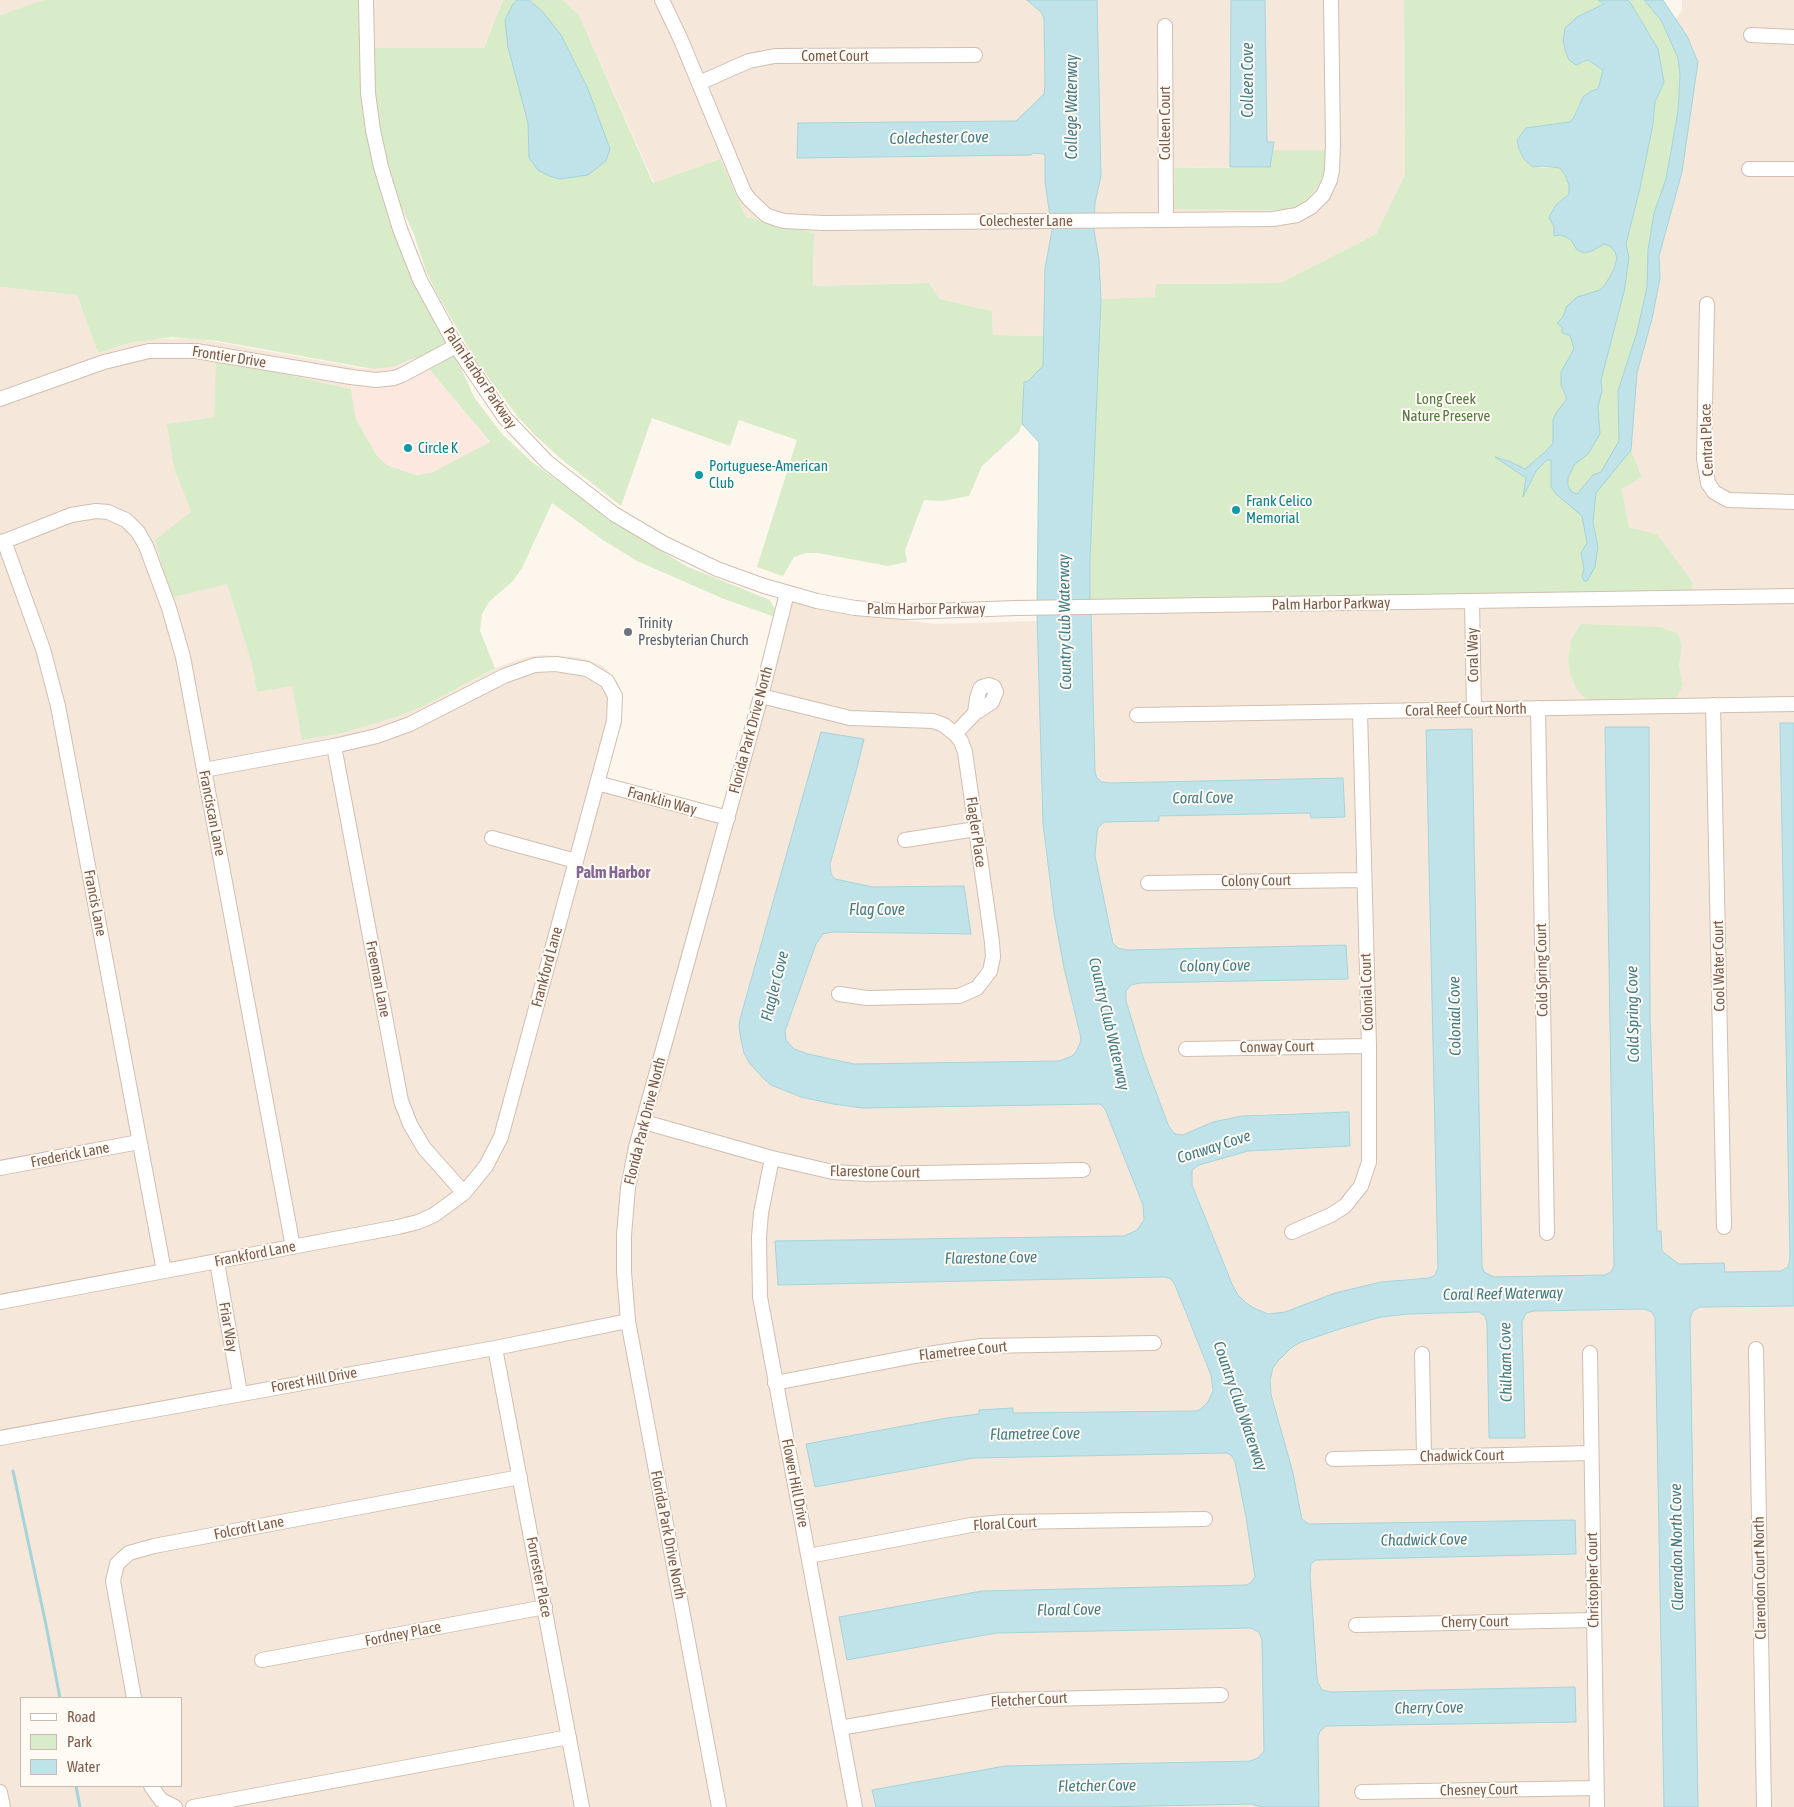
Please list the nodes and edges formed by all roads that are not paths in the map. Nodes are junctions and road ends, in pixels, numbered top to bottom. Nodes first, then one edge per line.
1 (366, 0) edge
2 (662, 0) edge
3 (1330, 0) edge
4 (1165, 26) dead end
5 (1751, 35) dead end
6 (1794, 37) edge
7 (975, 55) dead end
8 (699, 83) junction
9 (1749, 169) dead end
10 (1794, 169) edge
11 (1166, 220) junction
12 (1707, 304) dead end
13 (456, 346) junction
14 (0, 399) edge
15 (1794, 502) edge
16 (2, 542) edge
17 (787, 593) junction
18 (1794, 596) edge
19 (1472, 602) junction
20 (761, 696) junction
21 (1794, 704) edge
22 (1714, 705) junction
23 (1538, 708) junction
24 (1474, 709) junction
25 (1360, 712) junction
26 (975, 713) dead end
27 (1138, 715) dead end
28 (955, 734) junction
29 (334, 746) junction
30 (204, 770) junction
31 (597, 784) junction
32 (728, 818) junction
33 (976, 829) junction
34 (492, 838) dead end
35 (905, 840) dead end
36 (576, 861) junction
37 (1364, 880) junction
38 (1148, 883) dead end
39 (839, 994) dead end
40 (1369, 1046) junction
41 (1186, 1049) dead end
42 (644, 1122) junction
43 (139, 1142) junction
44 (772, 1158) junction
45 (0, 1168) edge
46 (1083, 1170) dead end
47 (464, 1193) junction
48 (1724, 1227) dead end
49 (1292, 1232) dead end
50 (1547, 1233) dead end
51 (293, 1247) junction
52 (217, 1262) junction
53 (164, 1271) junction
54 (0, 1302) edge
55 (628, 1321) junction
56 (1154, 1343) dead end
57 (495, 1348) junction
58 (1756, 1349) dead end
59 (1590, 1353) dead end
60 (1422, 1354) dead end
61 (775, 1383) junction
62 (240, 1393) junction
63 (0, 1438) edge
64 (1591, 1454) junction
65 (1424, 1456) junction
66 (1333, 1459) dead end
67 (520, 1477) junction
68 (1205, 1519) dead end
69 (809, 1556) junction
70 (545, 1607) junction
71 (1594, 1620) junction
72 (1356, 1625) dead end
73 (262, 1660) dead end
74 (1221, 1695) dead end
75 (134, 1697) edge
76 (840, 1728) junction
77 (569, 1737) junction
78 (152, 1787) edge
79 (1597, 1788) junction
80 (0, 1792) edge
81 (1362, 1792) dead end
82 (3, 1807) edge
83 (175, 1807) edge
84 (193, 1807) edge
85 (582, 1807) edge
86 (719, 1807) edge
87 (855, 1807) edge
88 (1598, 1807) edge
89 (1764, 1807) edge

1 - 13 street, Palm Harbor Parkway
2 - 8 street, Colechester Lane
3 - 11 street, Colechester Lane
4 - 11 street, Colleen Court
5 - 6 street
7 - 8 street, Comet Court
8 - 11 street, Colechester Lane
9 - 10 street
12 - 15 street, Central Place
13 - 14 street, Frontier Drive
13 - 17 street, Palm Harbor Parkway
16 - 30 street, Franciscan Lane
16 - 43 street, Francis Lane
17 - 19 street, Palm Harbor Parkway
17 - 20 street, Florida Park Drive North
18 - 19 street, Palm Harbor Parkway
19 - 24 street, Coral Way
20 - 28 street
20 - 32 street, Florida Park Drive North
21 - 22 street, Coral Reef Court North
22 - 23 street, Coral Reef Court North
22 - 48 street, Cool Water Court
23 - 24 street, Coral Reef Court North
23 - 50 street, Cold Spring Court
24 - 25 street, Coral Reef Court North
25 - 27 street, Coral Reef Court North
25 - 37 street, Colonial Court
26 - 28 street
28 - 33 street, Flagler Place
29 - 30 street, Frankford Lane
29 - 31 street, Frankford Lane
29 - 47 street, Freeman Lane
30 - 51 street, Franciscan Lane
31 - 32 street, Franklin Way
31 - 36 street, Frankford Lane
32 - 42 street, Florida Park Drive North
33 - 35 street
33 - 39 street, Flagler Place
34 - 36 street
36 - 47 street, Frankford Lane
37 - 38 street, Colony Court
37 - 40 street, Colonial Court
40 - 41 street, Conway Court
40 - 49 street, Colonial Court
42 - 44 street, Flarestone Court
42 - 55 street, Florida Park Drive North
43 - 45 street, Frederick Lane
43 - 53 street, Francis Lane
44 - 46 street, Flarestone Court
44 - 61 street, Flower Hill Drive
47 - 51 street, Frankford Lane
51 - 52 street, Frankford Lane
52 - 53 street, Frankford Lane
52 - 62 street, Friar Way
53 - 54 street, Frankford Lane
55 - 57 street, Forest Hill Drive
55 - 86 street, Florida Park Drive North
56 - 61 street, Flametree Court
57 - 62 street, Forest Hill Drive
57 - 67 street, Forrester Place
58 - 89 street, Clarendon Court North
59 - 64 street, Christopher Court
60 - 65 street
61 - 69 street, Flower Hill Drive
62 - 63 street, Forest Hill Drive
64 - 65 street, Chadwick Court
64 - 71 street, Christopher Court
65 - 66 street, Chadwick Court
67 - 70 street, Forrester Place
67 - 75 street, Folcroft Lane
68 - 69 street, Floral Court
69 - 76 street, Flower Hill Drive
70 - 73 street, Fordney Place
70 - 77 street, Forrester Place
71 - 72 street, Cherry Court
71 - 79 street, Christopher Court
74 - 76 street, Fletcher Court
76 - 87 street, Flower Hill Drive
77 - 84 street
77 - 85 street, Forrester Place
78 - 83 street
79 - 81 street, Chesney Court
79 - 88 street, Christopher Court
80 - 82 street

